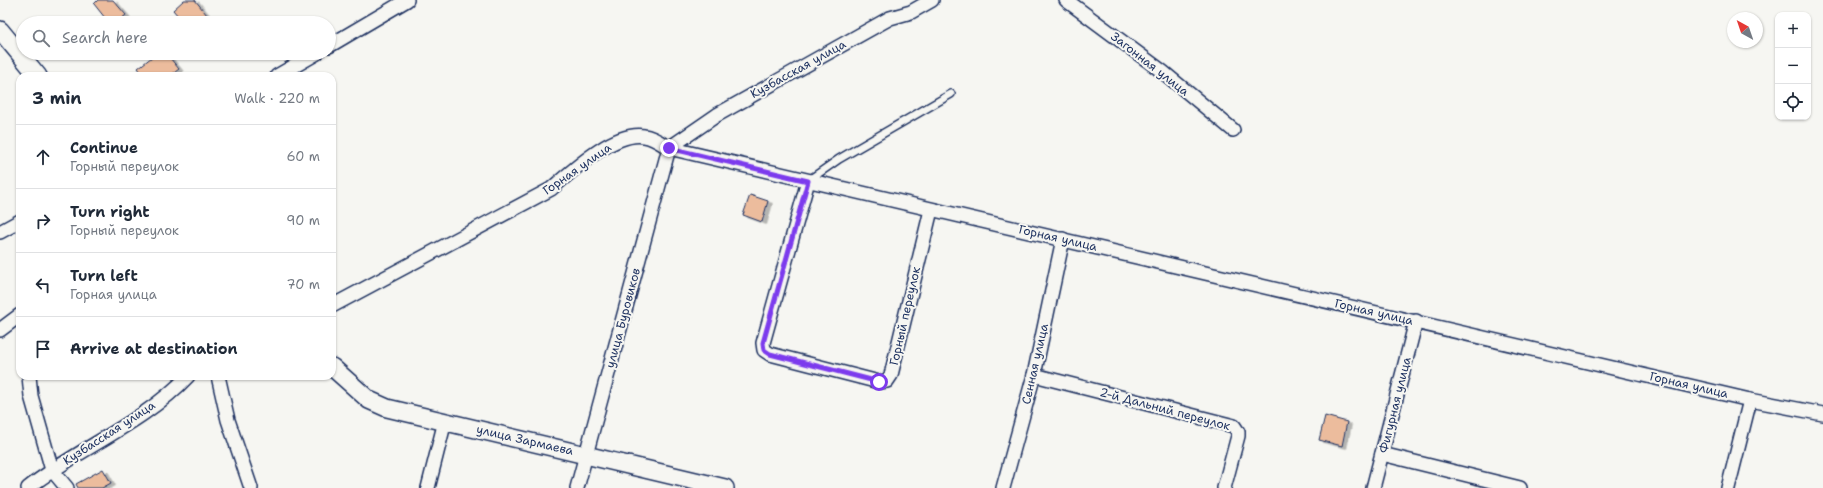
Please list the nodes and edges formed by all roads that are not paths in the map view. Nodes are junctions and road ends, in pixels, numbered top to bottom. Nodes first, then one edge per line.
1 (407, 0) edge
2 (932, 0) edge
3 (1066, 0) edge
4 (0, 30) edge
5 (336, 42) edge
6 (16, 49) edge
7 (25, 60) edge
8 (305, 60) edge
9 (35, 72) edge
10 (284, 72) edge
11 (951, 94) dead end
12 (1233, 130) dead end
13 (669, 148) junction
14 (808, 181) junction
15 (931, 210) junction
16 (16, 223) edge
17 (0, 232) edge
18 (1063, 239) junction
19 (336, 304) edge
20 (16, 318) edge
21 (1416, 321) junction
22 (0, 330) edge
23 (336, 372) edge
24 (1034, 375) junction
25 (29, 380) edge
26 (183, 380) edge
27 (219, 380) edge
28 (1750, 400) junction
29 (1823, 414) edge
30 (445, 421) junction
31 (586, 454) junction
32 (1382, 454) junction
33 (52, 470) junction
34 (28, 488) edge
35 (67, 488) edge
36 (251, 488) edge
37 (428, 488) edge
38 (577, 488) edge
39 (725, 488) edge
40 (1002, 488) edge
41 (1224, 488) edge
42 (1373, 488) edge
43 (1520, 488) edge
44 (1728, 488) edge

1 - 5 street
2 - 13 street, Кузбасская улица
3 - 12 street, Загонная улица
4 - 6 street
7 - 9 street
8 - 10 street
11 - 14 lane
13 - 14 street, Горная улица
13 - 19 street, Горная улица
13 - 31 street, улица Буровиков
14 - 15 street, Горная улица
14 - 15 street, Горный переулок
15 - 18 street, Горная улица
16 - 17 street
18 - 21 street, Горная улица
18 - 24 street, Сенная улица
20 - 22 street
21 - 28 street, Горная улица
21 - 32 street, Фигурная улица
23 - 30 street, улица Зармаева
24 - 40 street, Сенная улица
24 - 41 street, 2-й Дальний переулок
25 - 33 street
26 - 33 street, Кузбасская улица
27 - 36 street
28 - 29 street, Горная улица
28 - 44 street
30 - 31 street, улица Зармаева
30 - 37 street
31 - 38 street, улица Буровиков
31 - 39 street, улица Зармаева
32 - 42 street, Фигурная улица
32 - 43 street
33 - 34 street, Кузбасская улица
33 - 35 street

